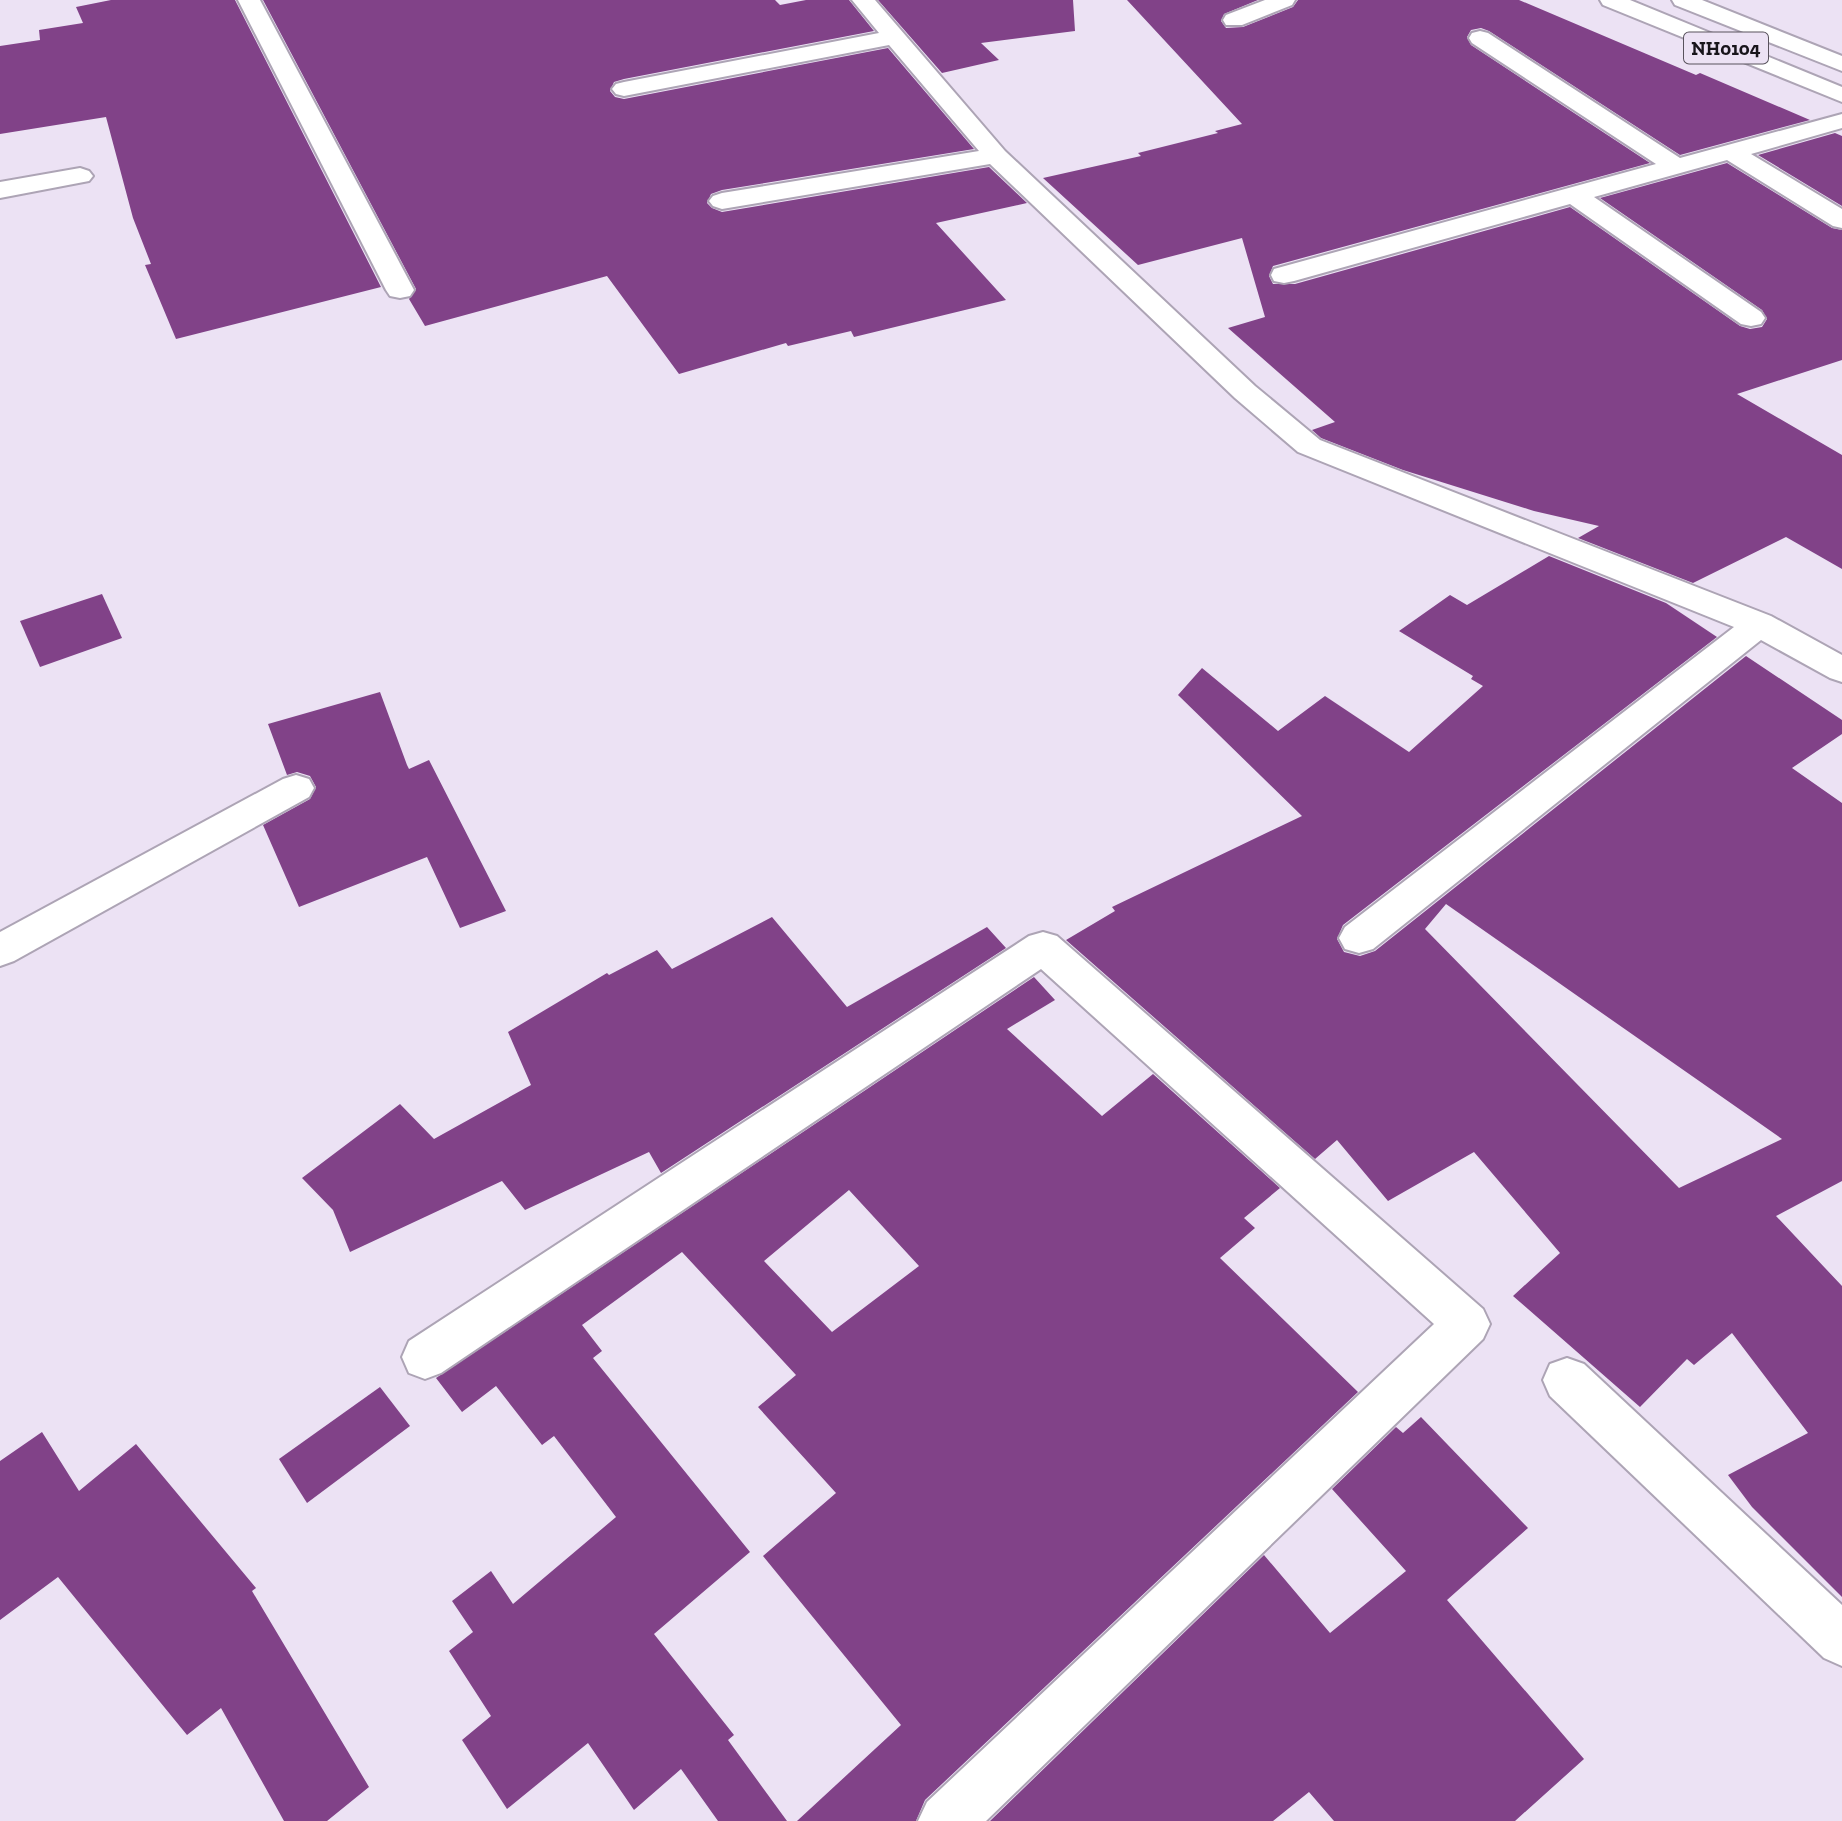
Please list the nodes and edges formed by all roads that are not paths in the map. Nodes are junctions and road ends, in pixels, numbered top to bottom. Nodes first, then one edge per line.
1 (249, 0) edge
2 (863, 0) edge
3 (1284, 0) edge
4 (1611, 0) edge
5 (1683, 0) edge
6 (1234, 20) dead end
7 (895, 37) junction
8 (1480, 38) dead end
9 (1842, 64) edge
10 (624, 89) dead end
11 (1842, 96) edge
12 (1842, 121) edge
13 (1731, 152) junction
14 (996, 156) junction
15 (1677, 167) junction
16 (80, 176) dead end
17 (0, 190) edge
18 (1574, 195) junction
19 (722, 201) dead end
20 (1842, 220) edge
21 (1284, 275) dead end
22 (400, 290) dead end
23 (1751, 318) dead end
24 (1759, 624) junction
25 (1842, 670) edge
26 (296, 788) dead end
27 (1359, 938) dead end
28 (0, 950) edge
29 (425, 1357) dead end
30 (1567, 1380) dead end
31 (1842, 1640) edge
32 (946, 1821) edge

1 - 22 main road
2 - 7 main road
3 - 6 main road
4 - 11 main road, NH0104
5 - 9 main road, NH0104
7 - 10 main road
7 - 14 main road
8 - 15 main road
12 - 13 main road
13 - 15 main road
13 - 20 main road
14 - 19 main road
14 - 24 main road
15 - 18 main road
16 - 17 main road
18 - 21 main road
18 - 23 main road
24 - 25 main road
24 - 27 main road
26 - 28 main road
29 - 32 main road
30 - 31 main road

